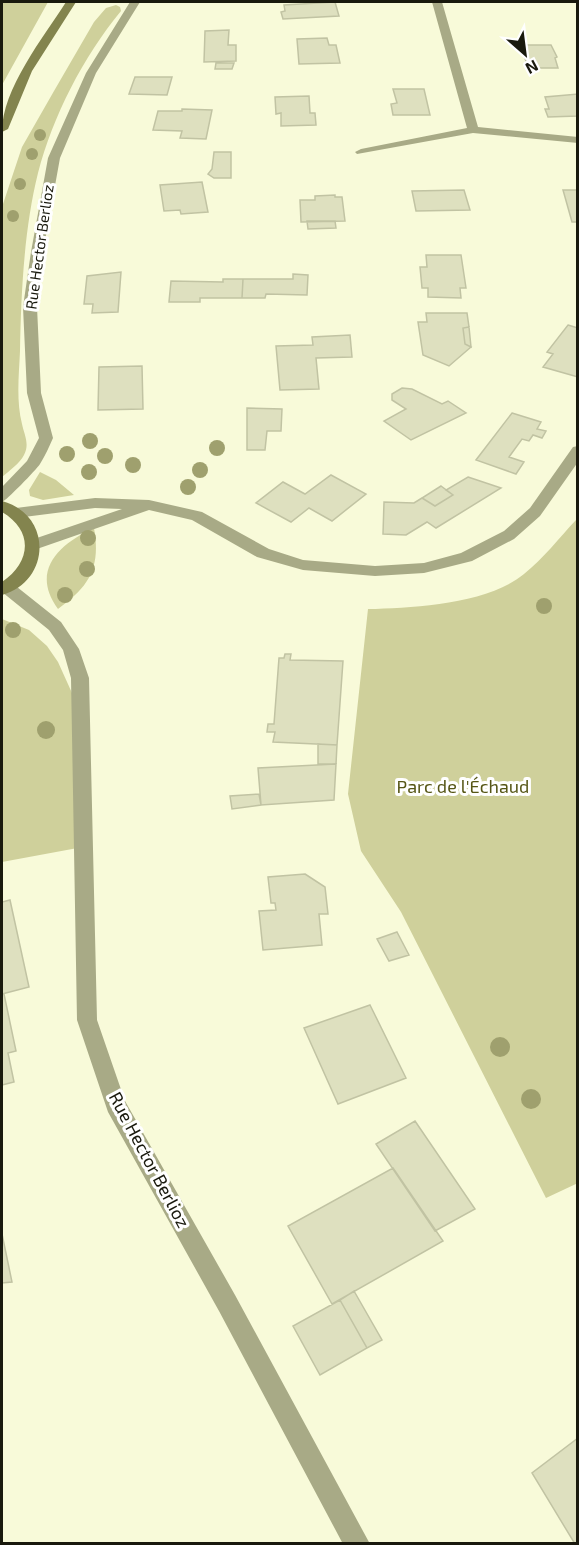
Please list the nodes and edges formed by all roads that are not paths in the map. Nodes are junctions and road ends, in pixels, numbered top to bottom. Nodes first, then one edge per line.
1 (70, 2) edge
2 (135, 2) edge
3 (437, 2) edge
4 (2, 129) edge
5 (473, 130) junction
6 (578, 140) edge
7 (361, 152) dead end
8 (578, 450) edge
9 (2, 497) edge
10 (150, 505) junction
11 (2, 506) edge
12 (16, 513) junction
13 (34, 545) junction
14 (4, 588) edge
15 (357, 1544) edge

1 - 4 main road
2 - 9 street, Rue Hector Berlioz
3 - 5 street
5 - 6 street
5 - 7 street
8 - 10 street
10 - 12 street
10 - 13 street
11 - 12 main road
12 - 13 main road
13 - 14 main road
14 - 15 street, Rue Hector Berlioz

